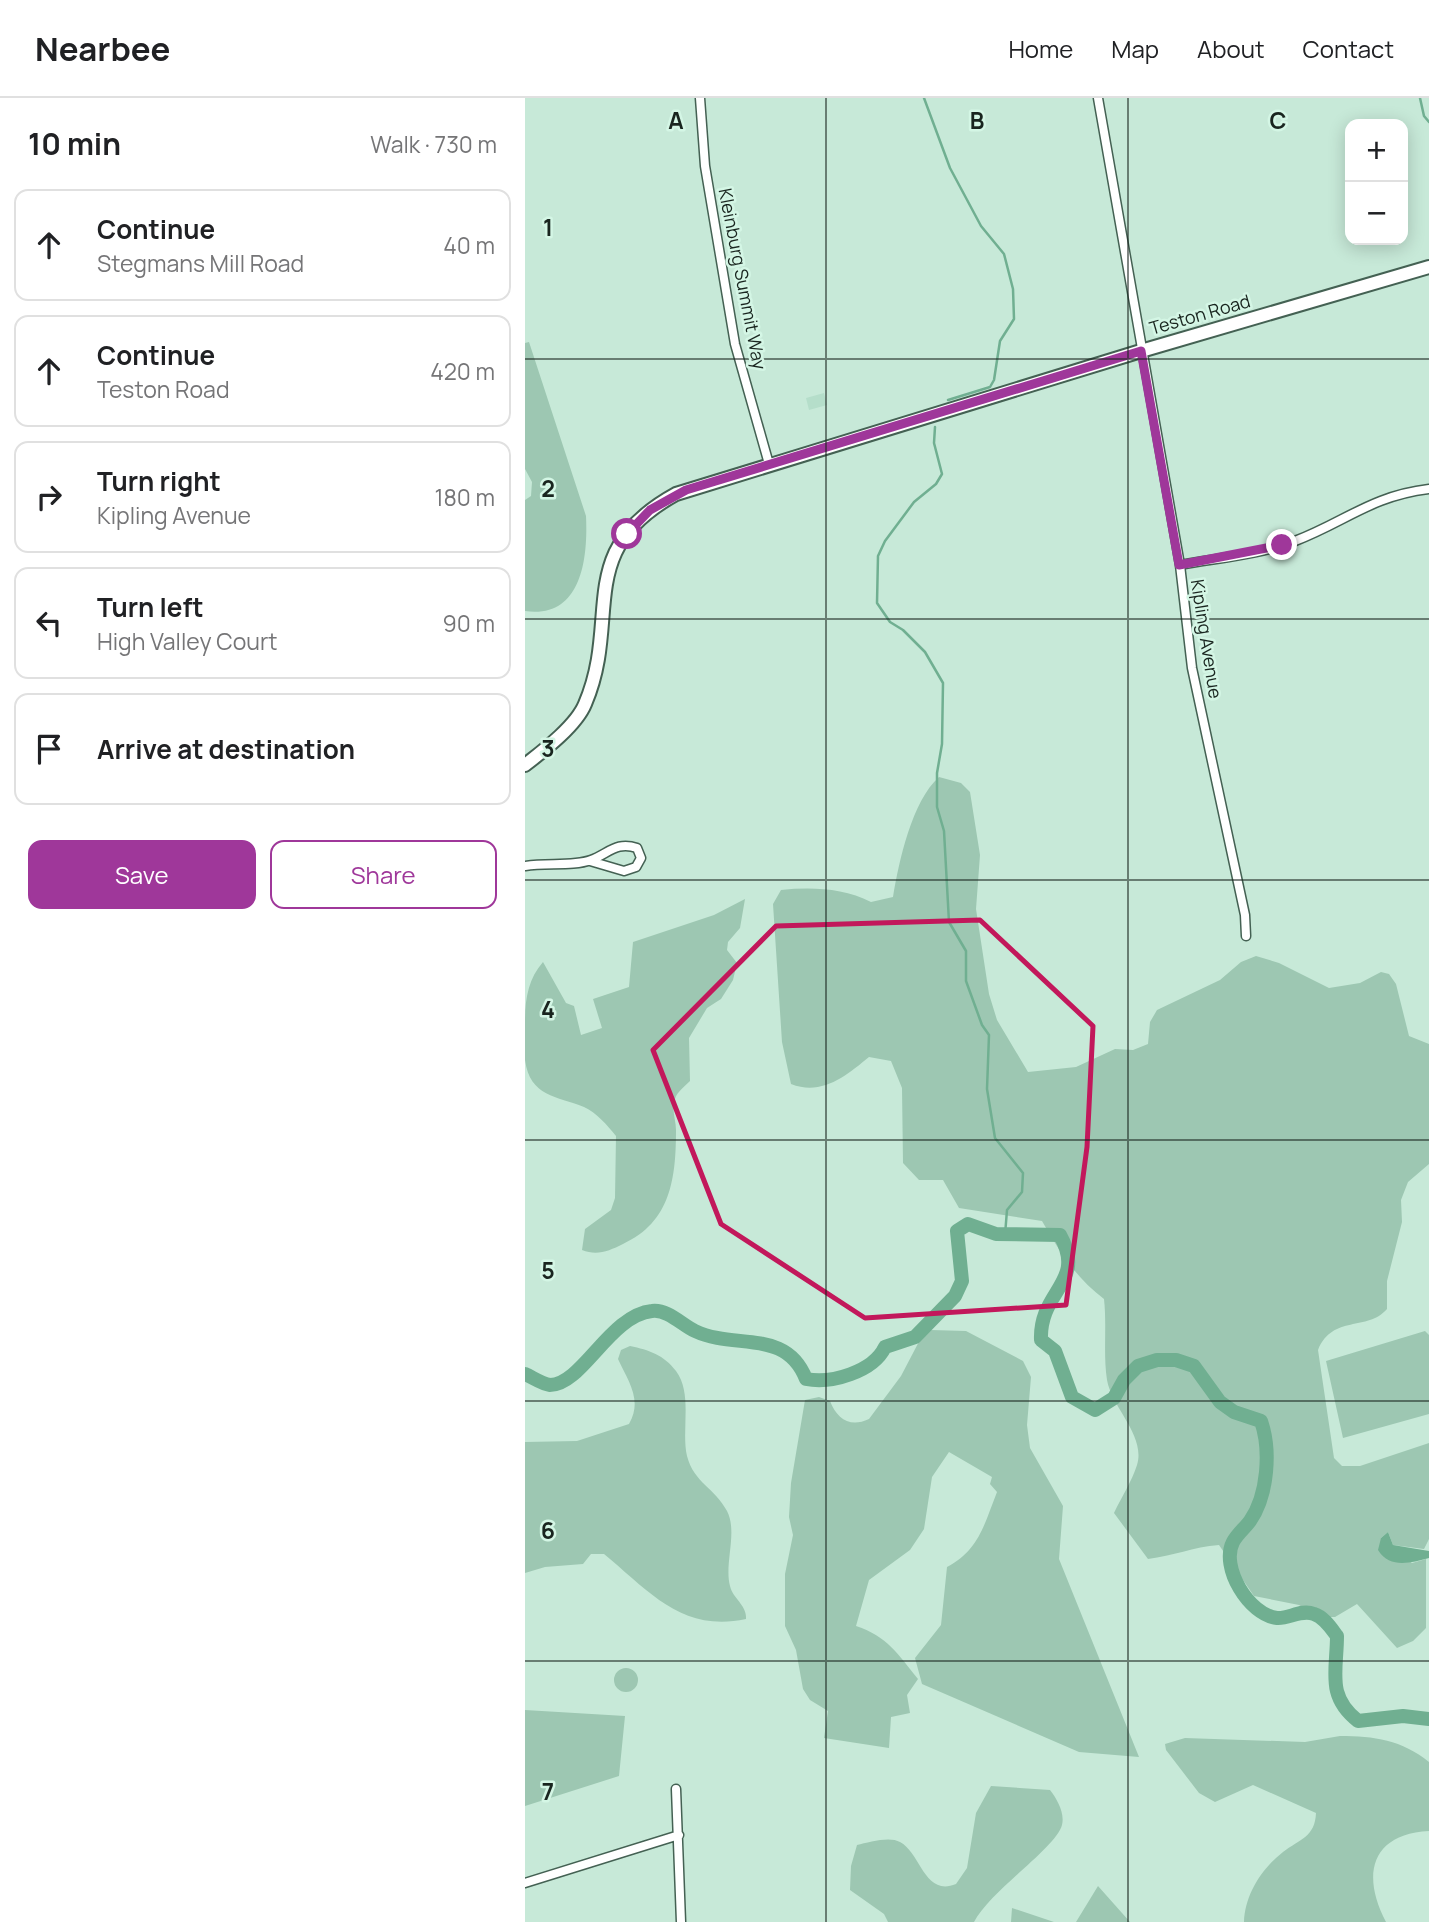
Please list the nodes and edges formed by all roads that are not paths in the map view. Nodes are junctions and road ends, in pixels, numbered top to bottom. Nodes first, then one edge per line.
1 (700, 98) edge
2 (1098, 98) edge
3 (1429, 267) edge
4 (1141, 351) junction
5 (769, 464) junction
6 (1429, 489) edge
7 (1179, 565) junction
8 (525, 765) edge
9 (590, 860) junction
10 (525, 866) edge
11 (1246, 936) dead end
12 (676, 1789) dead end
13 (679, 1835) junction
14 (525, 1883) edge
15 (681, 1922) edge

1 - 5 street, Kleinburg Summit Way
2 - 4 street, Kipling Avenue
3 - 4 street, Teston Road
4 - 5 street, Teston Road
4 - 7 street, Kipling Avenue
5 - 8 street, Teston Road
6 - 7 street
7 - 11 street, Kipling Avenue
9 - 9 street
9 - 10 street
12 - 13 street
13 - 14 street
13 - 15 street

